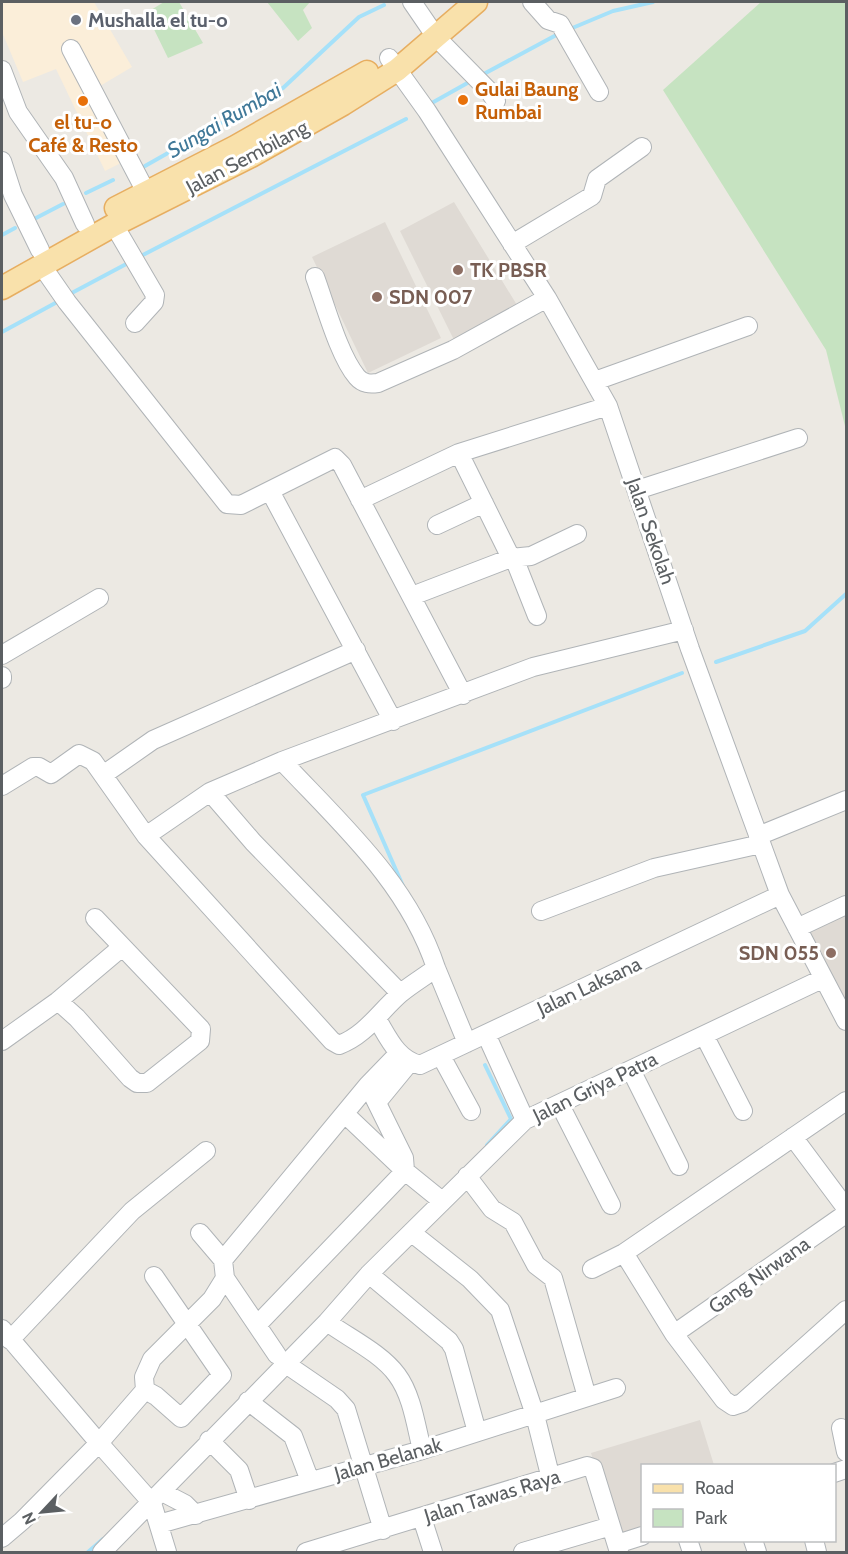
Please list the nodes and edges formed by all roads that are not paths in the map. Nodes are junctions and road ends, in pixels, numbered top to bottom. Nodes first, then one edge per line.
1 (412, 2) edge
2 (454, 2) edge
3 (476, 2) edge
4 (532, 2) edge
5 (432, 31) junction
6 (71, 49) dead end
7 (393, 64) junction
8 (2, 70) edge
9 (599, 92) dead end
10 (496, 102) dead end
11 (642, 147) dead end
12 (2, 161) edge
13 (146, 192) junction
14 (85, 224) junction
15 (114, 225) junction
16 (512, 244) junction
17 (41, 258) junction
18 (2, 270) edge
19 (315, 276) dead end
20 (2, 288) edge
21 (548, 298) junction
22 (135, 323) dead end
23 (748, 326) dead end
24 (595, 381) junction
25 (608, 405) junction
26 (798, 438) dead end
27 (459, 453) junction
28 (637, 490) junction
29 (270, 491) junction
30 (360, 500) junction
31 (484, 504) junction
32 (437, 525) dead end
33 (577, 534) dead end
34 (512, 558) junction
35 (412, 596) junction
36 (99, 598) dead end
37 (537, 616) dead end
38 (684, 630) junction
39 (356, 650) junction
40 (2, 655) edge
41 (463, 695) junction
42 (393, 721) junction
43 (282, 761) junction
44 (103, 775) junction
45 (2, 786) edge
46 (210, 792) junction
47 (846, 800) edge
48 (146, 836) junction
49 (759, 840) junction
50 (780, 895) junction
51 (846, 905) edge
52 (541, 911) dead end
53 (95, 918) dead end
54 (796, 928) junction
55 (122, 947) junction
56 (436, 968) junction
57 (822, 979) junction
58 (400, 993) junction
59 (58, 1001) junction
60 (376, 1019) junction
61 (846, 1021) edge
62 (486, 1034) junction
63 (704, 1035) junction
64 (2, 1041) edge
65 (467, 1043) junction
66 (441, 1056) junction
67 (404, 1058) junction
68 (631, 1070) junction
69 (373, 1093) junction
70 (846, 1101) edge
71 (561, 1105) junction
72 (471, 1111) dead end
73 (743, 1111) dead end
74 (345, 1114) junction
75 (525, 1120) junction
76 (793, 1137) junction
77 (206, 1151) dead end
78 (679, 1166) dead end
79 (405, 1171) junction
80 (467, 1176) junction
81 (439, 1198) junction
82 (610, 1205) dead end
83 (200, 1233) dead end
84 (412, 1233) junction
85 (624, 1253) junction
86 (224, 1269) junction
87 (592, 1269) dead end
88 (369, 1274) junction
89 (154, 1275) dead end
90 (846, 1310) edge
91 (327, 1322) junction
92 (186, 1324) junction
93 (258, 1324) junction
94 (6, 1334) edge
95 (674, 1335) junction
96 (281, 1359) junction
97 (616, 1388) dead end
98 (145, 1390) junction
99 (587, 1397) junction
100 (248, 1401) junction
101 (535, 1415) junction
102 (841, 1428) dead end
103 (477, 1432) junction
104 (210, 1440) junction
105 (99, 1443) junction
106 (422, 1450) junction
107 (846, 1452) edge
108 (365, 1467) junction
109 (551, 1479) junction
110 (310, 1481) junction
111 (157, 1497) junction
112 (249, 1500) junction
113 (196, 1515) junction
114 (422, 1518) junction
115 (159, 1524) junction
116 (611, 1526) junction
117 (383, 1530) junction
118 (641, 1536) edge
119 (2, 1538) edge
120 (557, 1547) edge
121 (618, 1548) edge
122 (2, 1549) edge
123 (107, 1551) edge
124 (6, 1552) edge
125 (167, 1552) edge
126 (306, 1552) edge
127 (433, 1552) edge
128 (523, 1552) edge

1 - 5 street
2 - 5 main road, Jalan Sembilang
3 - 5 main road, Jalan Sembilang
4 - 9 street
5 - 7 main road, Jalan Sembilang
5 - 10 street
6 - 13 street
7 - 13 main road, Jalan Sembilang
7 - 15 main road, Jalan Sembilang
7 - 16 street, Jalan Sekolah
8 - 14 street
11 - 16 street
12 - 17 street
13 - 14 main road, Jalan Sembilang
14 - 17 main road, Jalan Sembilang
15 - 17 main road, Jalan Sembilang
15 - 22 street
16 - 21 street, Jalan Sekolah
17 - 18 main road, Jalan Sembilang
17 - 20 main road, Jalan Sembilang
17 - 29 street
19 - 21 street
21 - 24 street, Jalan Sekolah
23 - 24 street
24 - 25 street, Jalan Sekolah
25 - 27 street
25 - 28 street, Jalan Sekolah
26 - 28 street
27 - 30 street
27 - 31 street
28 - 38 street, Jalan Sekolah
29 - 30 street
29 - 39 street
30 - 35 street
31 - 32 street
31 - 34 street
33 - 34 street
34 - 35 street
34 - 37 street
35 - 41 street
36 - 40 street
38 - 41 street
38 - 49 street, Jalan Sekolah
39 - 42 street
39 - 44 street
41 - 42 street
42 - 43 street
43 - 46 street
43 - 56 street
44 - 45 street
44 - 48 street
46 - 48 street
46 - 58 street
47 - 49 street
48 - 60 street
49 - 50 street, Jalan Sekolah
49 - 52 street
50 - 54 street, Jalan Sekolah
50 - 62 street, Jalan Laksana
51 - 54 street
53 - 55 street
54 - 57 street, Jalan Sekolah
55 - 59 street
55 - 59 street
56 - 58 street
56 - 65 street
57 - 61 street, Jalan Sekolah
57 - 63 street, Jalan Griya Patra
58 - 60 street
59 - 64 street
60 - 67 street
62 - 65 street, Jalan Laksana
62 - 75 street
63 - 68 street, Jalan Griya Patra
63 - 73 street
65 - 66 street, Jalan Laksana
66 - 67 street, Jalan Laksana
66 - 72 street
67 - 69 street
68 - 71 street, Jalan Griya Patra
68 - 78 street
69 - 74 street
69 - 79 street
70 - 76 street
71 - 75 street, Jalan Griya Patra
71 - 82 street
74 - 79 street
74 - 86 street
75 - 80 street, Jalan Griya Patra
76 - 85 street
76 - 95 street, Gang Nirwana
77 - 94 street
79 - 81 street
79 - 93 street
80 - 81 street, Jalan Griya Patra
80 - 99 street
81 - 84 street, Jalan Griya Patra
83 - 86 street
84 - 88 street, Jalan Griya Patra
84 - 101 street
85 - 87 street
85 - 95 street
86 - 92 street
86 - 93 street
88 - 91 street, Jalan Griya Patra
88 - 103 street
89 - 92 street
90 - 95 street
91 - 96 street, Jalan Griya Patra
91 - 106 street
92 - 98 street
92 - 98 street
93 - 96 street
94 - 105 street
96 - 100 street, Jalan Griya Patra
96 - 108 street
97 - 99 street, Jalan Belanak
98 - 105 street
99 - 101 street, Jalan Belanak
100 - 104 street, Jalan Griya Patra
100 - 110 street
101 - 103 street, Jalan Belanak
101 - 109 street
102 - 107 street
103 - 106 street, Jalan Belanak
104 - 111 street, Jalan Griya Patra
104 - 112 street
105 - 111 street
105 - 119 street
106 - 108 street, Jalan Belanak
108 - 110 street, Jalan Belanak
108 - 117 street
109 - 114 street, Jalan Tawas Raya
109 - 116 street, Jalan Tawas Raya
110 - 112 street, Jalan Belanak
111 - 113 street
111 - 115 street
111 - 123 street, Jalan Griya Patra
112 - 113 street, Jalan Belanak
113 - 115 street, Jalan Belanak
114 - 117 street, Jalan Tawas Raya
114 - 127 street
115 - 125 street
116 - 120 street
116 - 121 street, Jalan Tawas Raya
117 - 126 street, Jalan Tawas Raya
118 - 121 street
120 - 128 street
122 - 124 street

